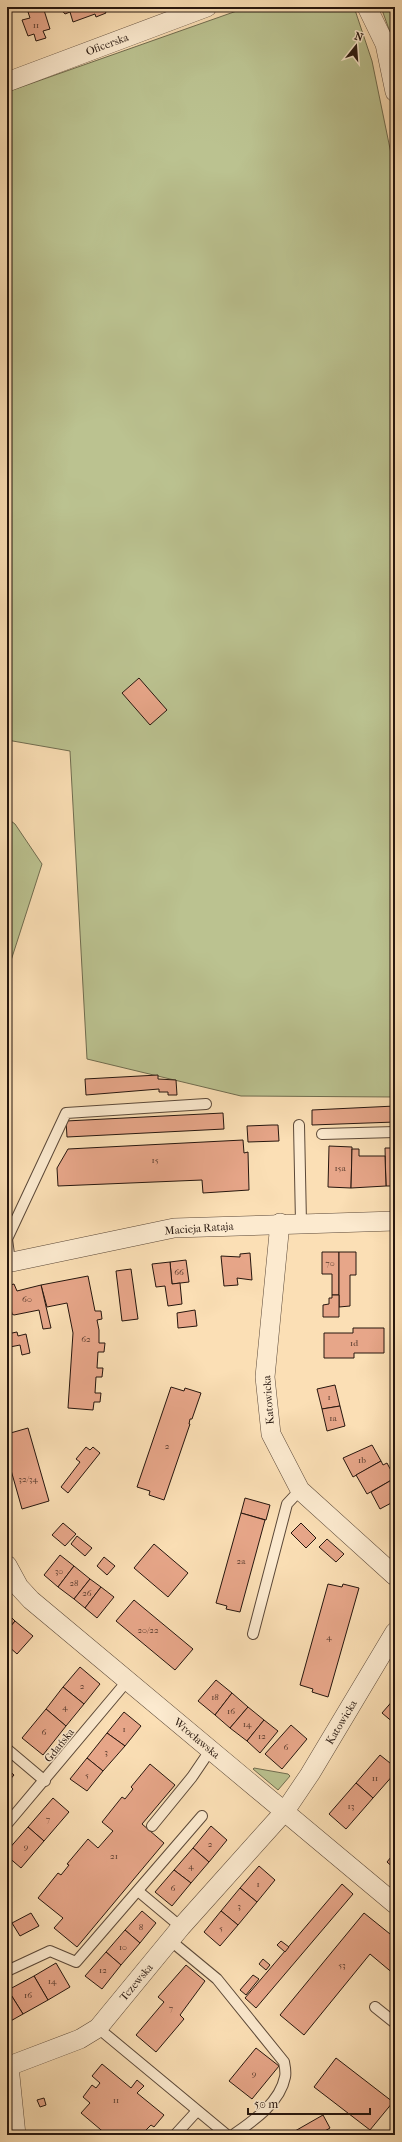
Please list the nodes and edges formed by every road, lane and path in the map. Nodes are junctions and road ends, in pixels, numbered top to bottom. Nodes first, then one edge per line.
1 (207, 7) edge
2 (367, 7) edge
3 (7, 82) edge
4 (395, 92) edge
5 (206, 1104) dead end
6 (299, 1125) dead end
7 (395, 1132) edge
8 (322, 1134) dead end
9 (395, 1221) edge
10 (280, 1223) junction
11 (301, 1223) junction
12 (9, 1263) edge
13 (300, 1490) junction
14 (7, 1565) edge
15 (395, 1576) edge
16 (395, 1632) edge
17 (253, 1634) dead end
18 (128, 1680) junction
19 (7, 1749) edge
20 (211, 1749) junction
21 (45, 1782) junction
22 (285, 1811) junction
23 (202, 1816) dead end
24 (7, 1824) edge
25 (152, 1826) dead end
26 (138, 1891) junction
27 (395, 1904) edge
28 (176, 1934) junction
29 (7, 1971) edge
30 (375, 2007) dead end
31 (395, 2023) edge
32 (98, 2028) junction
33 (8, 2065) edge
34 (197, 2111) junction
35 (10, 2116) edge
36 (16, 2135) edge
37 (175, 2135) edge
38 (227, 2135) edge
39 (234, 2135) edge

1 - 3 street, Oficerska
2 - 4 street
5 - 12 lane
6 - 11 lane
7 - 8 lane
9 - 11 street, Macieja Rataja
10 - 11 street, Macieja Rataja
10 - 12 street, Macieja Rataja
10 - 13 street, Katowicka
13 - 15 street, Katowicka
13 - 17 lane
14 - 18 street, Wrocławska
16 - 22 street, Katowicka
18 - 20 street, Wrocławska
18 - 21 lane, Gdańska
19 - 21 lane
20 - 22 street, Wrocławska
20 - 25 lane
21 - 24 lane, Gdańska
22 - 27 street, Wrocławska
22 - 28 street, Tczewska
23 - 26 lane
26 - 28 lane
26 - 29 lane
28 - 32 street, Tczewska
28 - 39 lane
30 - 31 lane
32 - 33 street, Tczewska
32 - 34 lane
33 - 35 street, Tczewska
34 - 37 lane
34 - 38 lane
35 - 36 street, Tczewska

